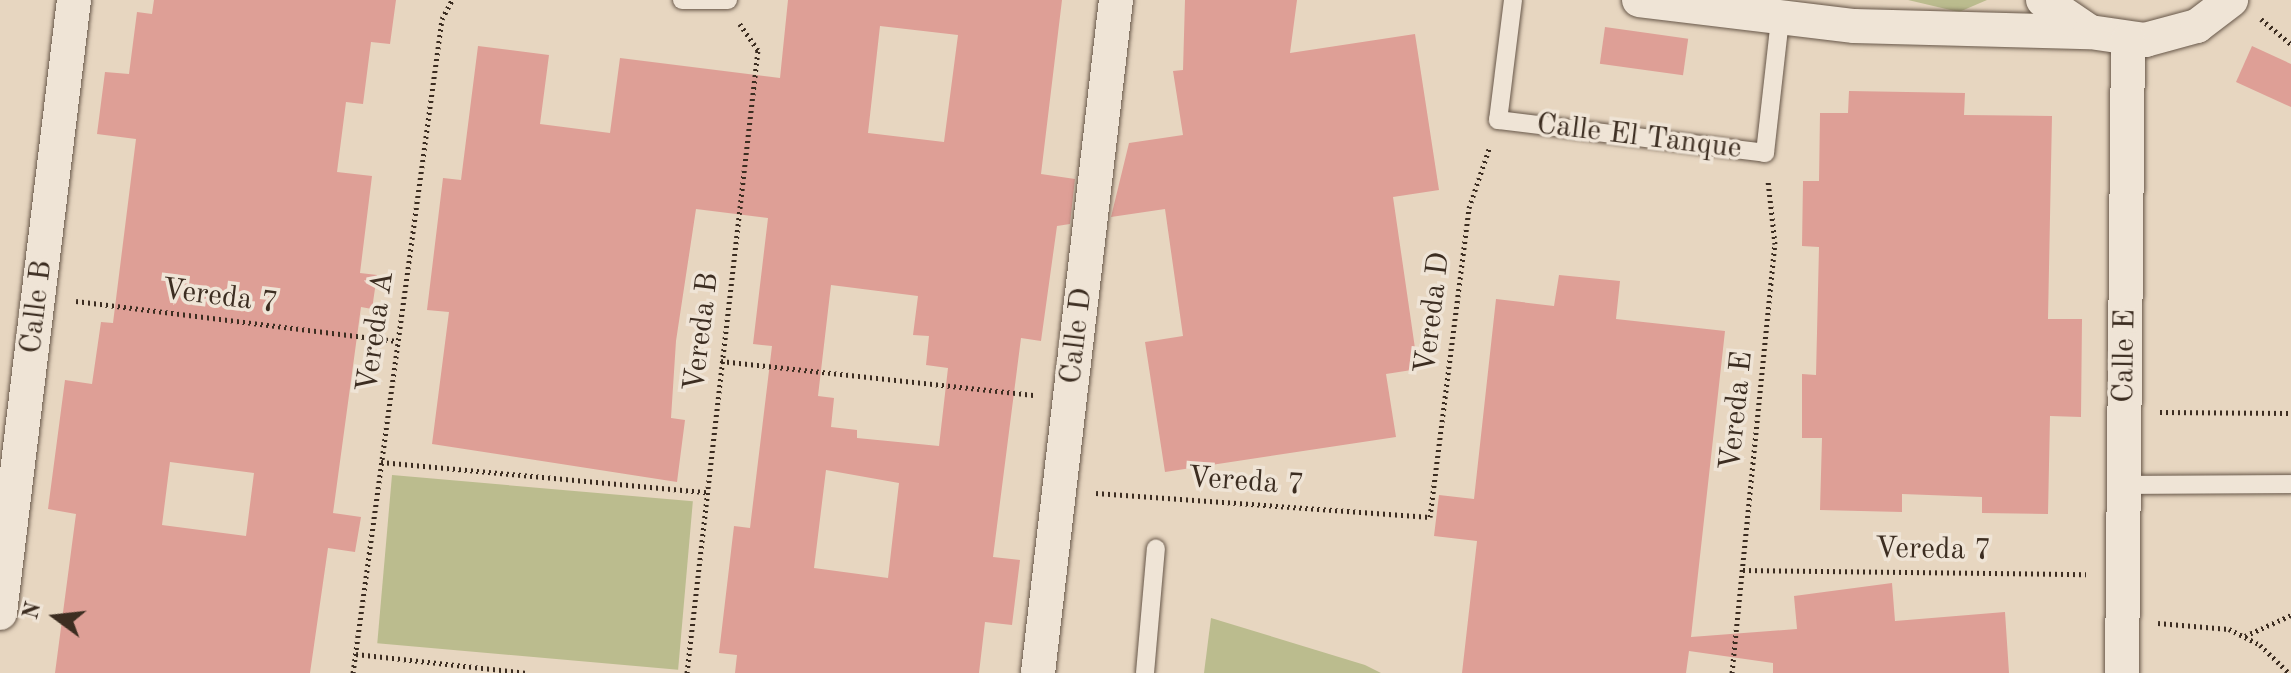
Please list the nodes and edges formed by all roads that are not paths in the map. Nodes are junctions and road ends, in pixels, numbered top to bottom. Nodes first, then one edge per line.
1 (74, 0) edge
2 (682, 0) edge
3 (1116, 0) edge
4 (1513, 0) edge
5 (1639, 0) edge
6 (2043, 0) edge
7 (2231, 0) edge
8 (727, 2) edge
9 (1872, 14) edge
10 (1780, 19) junction
11 (2090, 32) junction
12 (2128, 40) junction
13 (2291, 484) edge
14 (2124, 485) junction
15 (1156, 548) dead end
16 (0, 613) edge
17 (1038, 673) edge
18 (1145, 673) edge
19 (2122, 673) edge

1 - 16 street, Calle B
2 - 8 lane
3 - 17 street, Calle D
4 - 10 lane, Calle El Tanque
5 - 10 street
6 - 11 street
7 - 12 street
9 - 10 street
9 - 11 street
11 - 12 street
12 - 14 street, Calle E
13 - 14 lane
14 - 19 street, Calle E
15 - 18 lane

